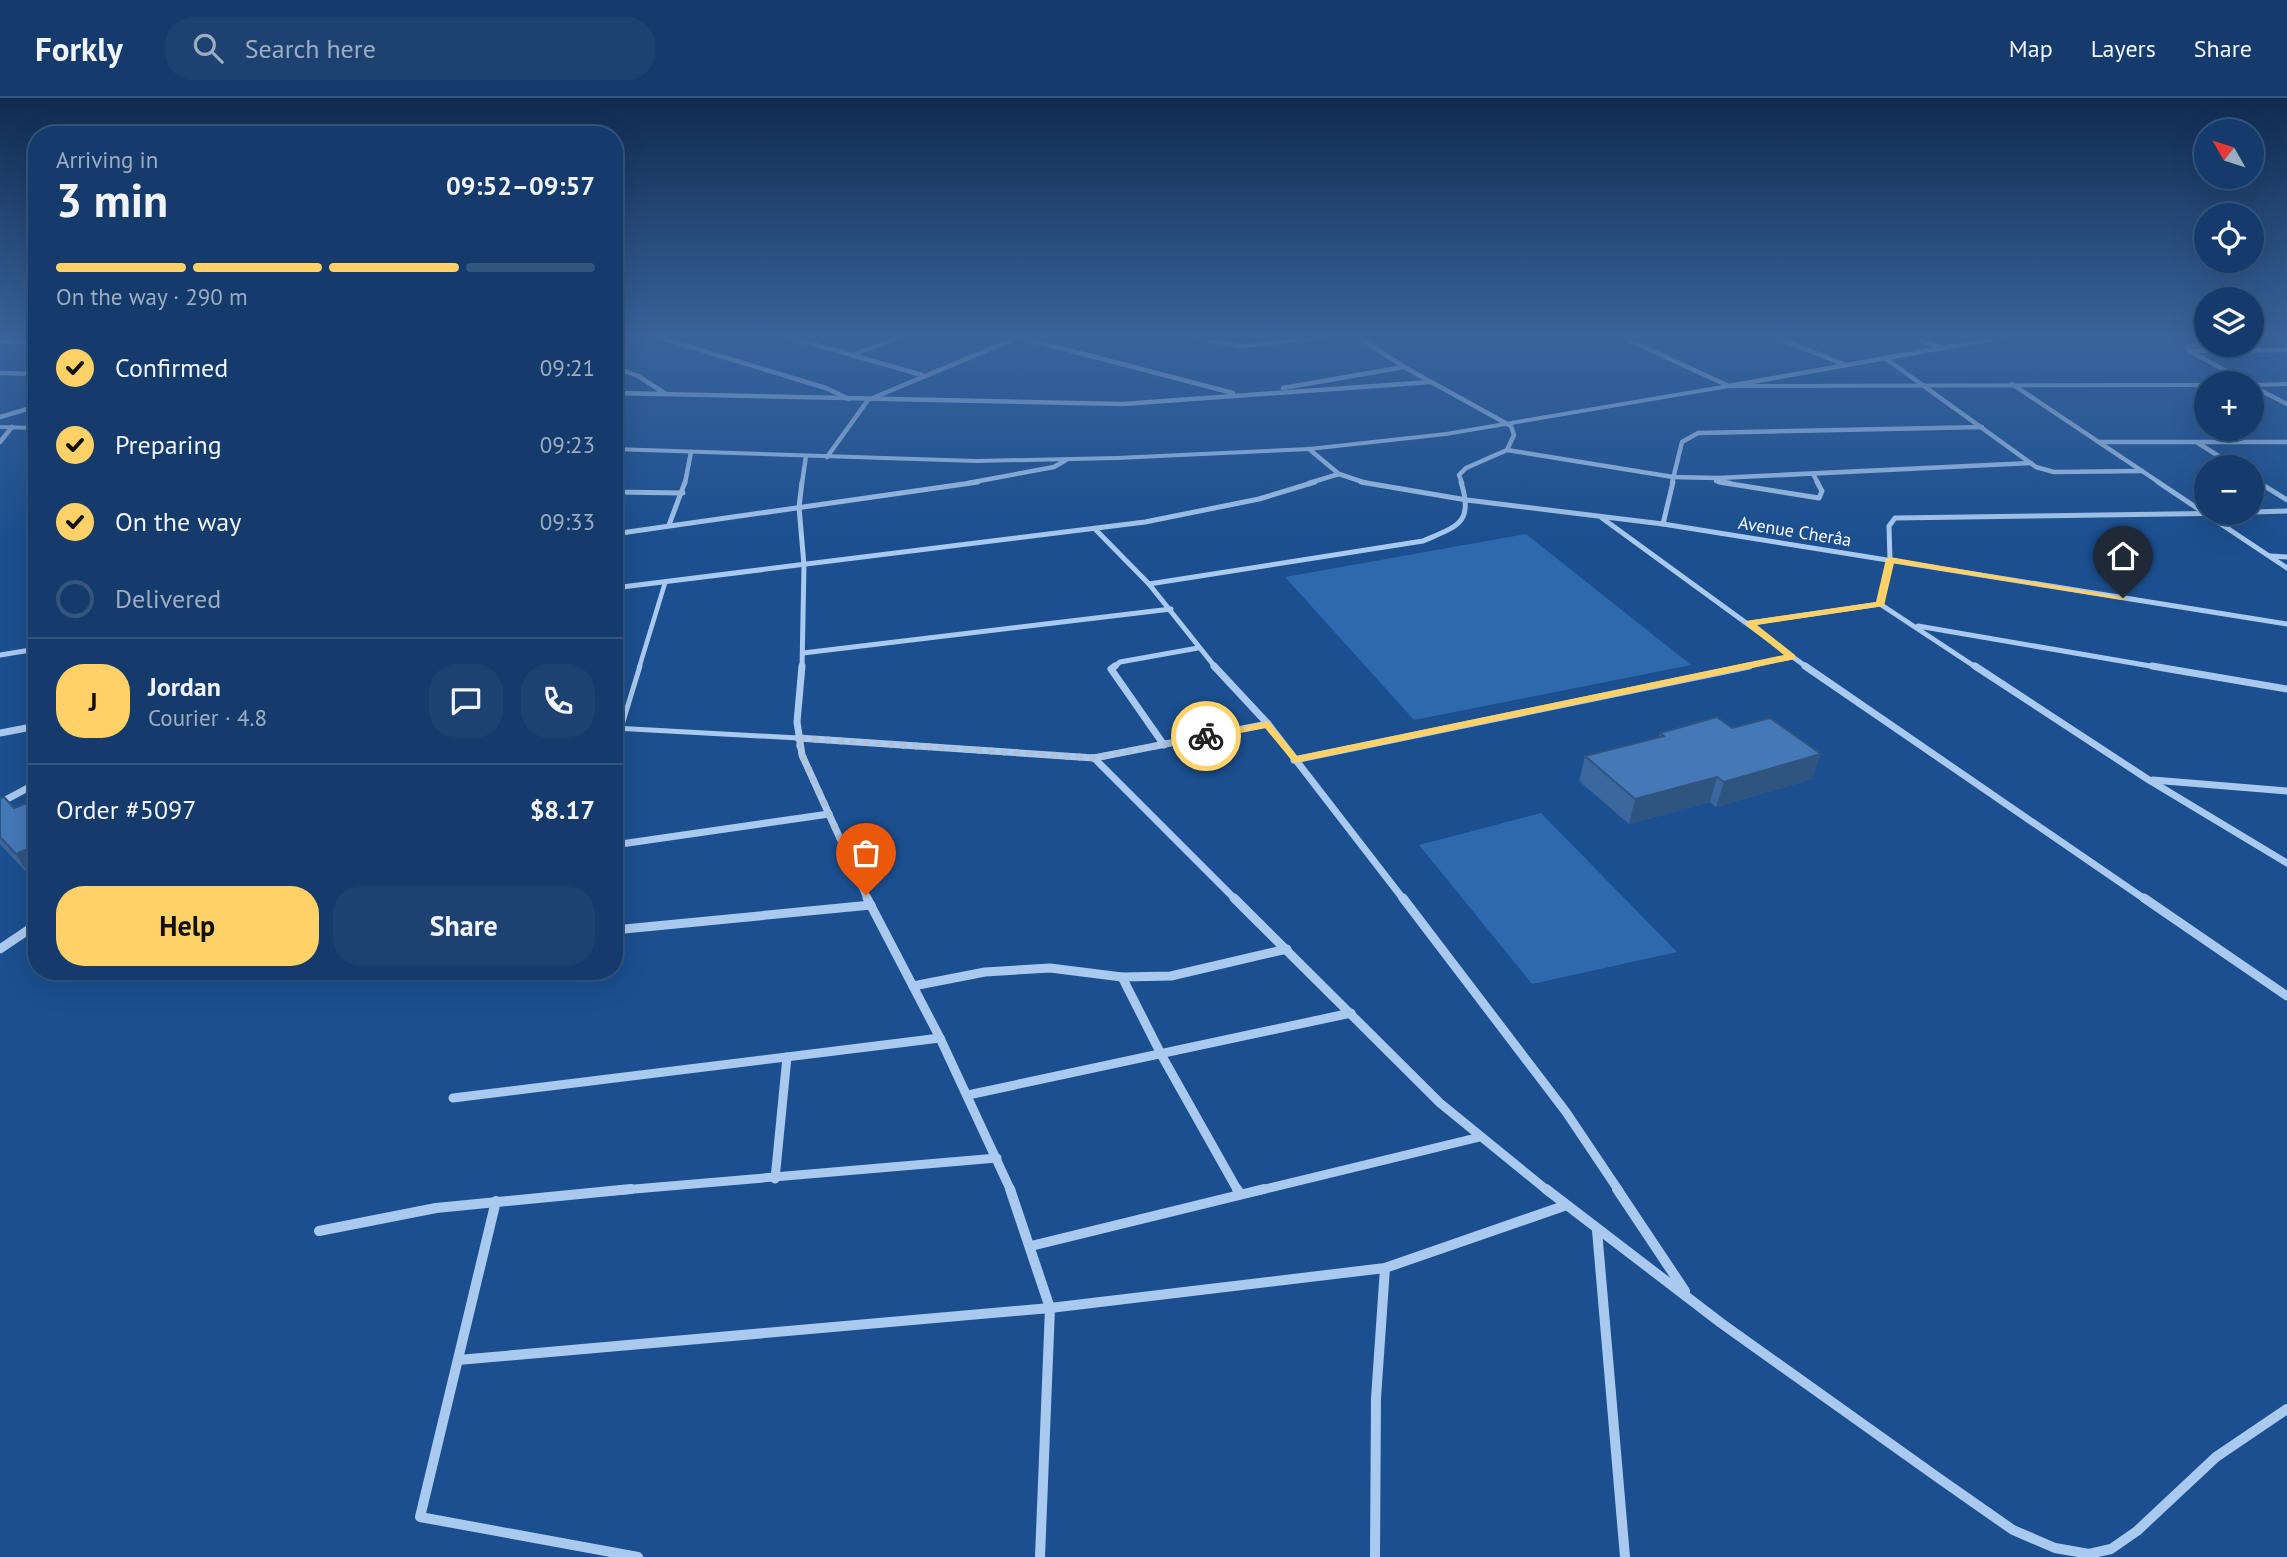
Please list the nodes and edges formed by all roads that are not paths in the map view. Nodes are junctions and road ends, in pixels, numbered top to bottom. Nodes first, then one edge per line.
1 (865, 404) edge
2 (1471, 404) edge
3 (1630, 404) edge
4 (1950, 404) edge
5 (2042, 404) edge
6 (28, 409) edge
7 (0, 417) edge
8 (1511, 426) junction
9 (0, 427) edge
10 (12, 427) junction
11 (1982, 427) junction
12 (28, 428) edge
13 (0, 442) edge
14 (2098, 442) junction
15 (2287, 442) edge
16 (2198, 443) junction
17 (623, 449) edge
18 (1308, 449) junction
19 (1507, 450) junction
20 (691, 452) junction
21 (2217, 455) edge
22 (806, 456) junction
23 (827, 457) junction
24 (1066, 460) junction
25 (2031, 463) junction
26 (2143, 471) junction
27 (1339, 474) junction
28 (1812, 474) junction
29 (1673, 477) junction
30 (1701, 479) junction
31 (2264, 486) edge
32 (623, 492) edge
33 (683, 493) junction
34 (1467, 500) junction
35 (2287, 500) edge
36 (2194, 505) edge
37 (799, 507) junction
38 (2287, 511) edge
39 (2264, 512) edge
40 (2194, 514) edge
41 (1600, 517) junction
42 (1663, 524) junction
43 (2224, 525) edge
44 (670, 526) junction
45 (1095, 529) junction
46 (623, 532) edge
47 (2270, 556) junction
48 (2287, 556) edge
49 (1890, 559) junction
50 (804, 565) junction
51 (2287, 568) edge
52 (665, 583) junction
53 (1149, 584) junction
54 (623, 587) edge
55 (1880, 604) junction
56 (1171, 610) junction
57 (1749, 623) junction
58 (2287, 624) edge
59 (1914, 625) junction
60 (1198, 648) junction
61 (28, 650) edge
62 (803, 653) junction
63 (0, 655) edge
64 (1792, 657) junction
65 (2287, 689) edge
66 (623, 713) edge
67 (1268, 724) junction
68 (28, 728) edge
69 (623, 728) edge
70 (0, 733) edge
71 (798, 738) junction
72 (1164, 745) junction
73 (1094, 758) junction
74 (1294, 760) junction
75 (2149, 780) junction
76 (28, 788) edge
77 (2287, 791) edge
78 (0, 803) edge
79 (828, 814) junction
80 (623, 844) edge
81 (2287, 863) edge
82 (871, 905) junction
83 (623, 929) edge
84 (28, 930) edge
85 (0, 949) edge
86 (1287, 949) junction
87 (1122, 977) junction
88 (913, 986) junction
89 (2287, 996) edge
90 (1350, 1013) junction
91 (940, 1038) junction
92 (1162, 1056) junction
93 (787, 1057) junction
94 (968, 1096) junction
95 (453, 1098) dead end
96 (1480, 1137) junction
97 (997, 1158) junction
98 (775, 1179) junction
99 (1240, 1194) junction
100 (496, 1201) junction
101 (1564, 1206) junction
102 (1597, 1230) junction
103 (319, 1231) dead end
104 (1031, 1246) junction
105 (1385, 1268) junction
106 (1689, 1297) junction
107 (1050, 1308) junction
108 (457, 1360) junction
109 (2287, 1409) edge
110 (2102, 1555) edge
111 (638, 1557) edge
112 (1040, 1557) edge
113 (1375, 1557) edge
114 (1625, 1557) edge

1 - 23 street
2 - 8 street
3 - 8 street
4 - 11 street
5 - 14 street
6 - 7 street
8 - 18 street
8 - 19 street
9 - 10 street
10 - 12 street
10 - 13 street
11 - 25 street
11 - 29 street
14 - 16 street
14 - 26 street
15 - 16 street
16 - 21 street
17 - 20 street
18 - 24 street
18 - 27 street, Avenue Cherâa
19 - 29 street
19 - 34 street
20 - 22 street
20 - 33 street
22 - 23 street
22 - 37 street
23 - 24 street
24 - 37 street
25 - 26 street
25 - 28 street
26 - 36 street
27 - 34 street, Avenue Cherâa
27 - 45 street
28 - 30 street
28 - 30 street
29 - 30 street
29 - 42 street
31 - 35 street
32 - 33 street
33 - 44 street
34 - 41 street, Avenue Cherâa
34 - 53 street
37 - 44 street
37 - 50 street
38 - 39 street
40 - 49 street
41 - 42 street, Avenue Cherâa
41 - 57 street
42 - 49 street, Avenue Cherâa
43 - 47 street
44 - 46 street
45 - 50 street
45 - 53 street
47 - 48 street
47 - 51 street
49 - 55 street
49 - 58 street, Avenue Cherâa
50 - 52 street
50 - 62 street
52 - 54 street
52 - 66 lane
53 - 56 street
55 - 57 street
55 - 59 street
56 - 60 street
56 - 62 street
57 - 64 street
59 - 65 street
59 - 75 street
60 - 67 street
60 - 72 street
61 - 63 street
62 - 71 street
64 - 74 street
64 - 89 street
67 - 72 street
67 - 74 street
68 - 70 street
69 - 71 lane
71 - 73 street
71 - 79 street
72 - 73 street
73 - 86 street
74 - 106 street
75 - 77 street
75 - 81 street
76 - 78 street
79 - 80 street
79 - 82 street
82 - 83 street
82 - 88 street
84 - 85 street
86 - 87 street
86 - 90 street
87 - 88 street
87 - 92 street
88 - 91 street
90 - 92 street
90 - 96 street
91 - 93 street
91 - 94 street
92 - 94 street
92 - 99 street
93 - 95 street
93 - 98 street
94 - 97 street
96 - 99 street
96 - 101 street
97 - 98 street
97 - 104 street
98 - 100 street
99 - 104 street
100 - 103 street
100 - 108 street
101 - 102 street
101 - 105 street
102 - 106 street
102 - 114 street
104 - 107 street
105 - 107 street
105 - 113 street
106 - 110 street
107 - 108 street
107 - 112 street
108 - 111 street
109 - 110 street

